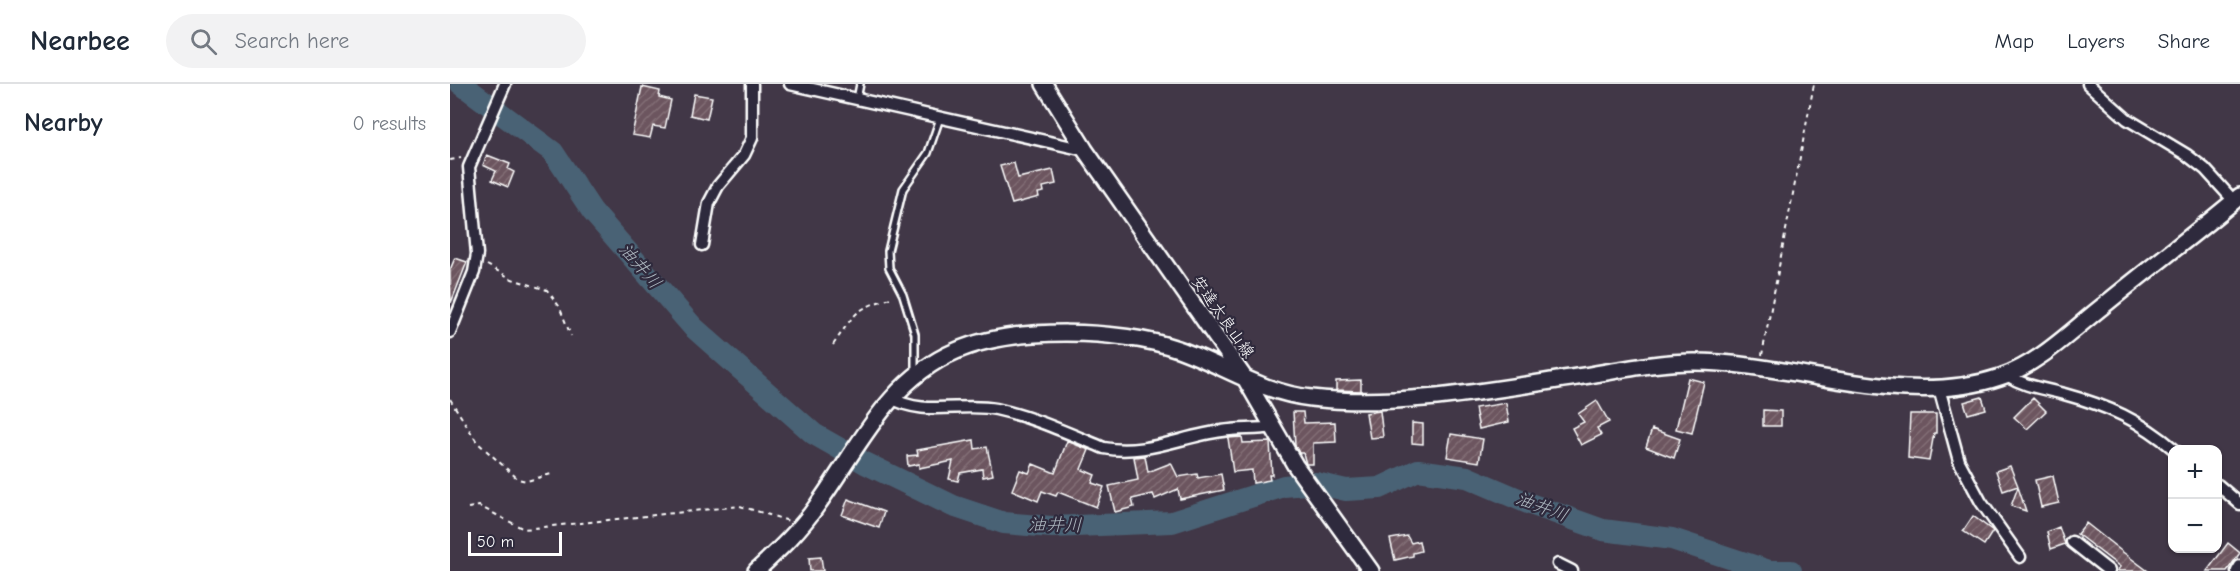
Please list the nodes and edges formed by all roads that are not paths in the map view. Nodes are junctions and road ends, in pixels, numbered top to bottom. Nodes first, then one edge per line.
1 (504, 84) edge
2 (753, 84) edge
3 (790, 84) edge
4 (860, 84) edge
5 (1044, 84) edge
6 (2088, 84) edge
7 (857, 99) junction
8 (940, 118) junction
9 (1085, 150) junction
10 (2237, 198) edge
11 (702, 245) dead end
12 (450, 332) edge
13 (915, 374) junction
14 (2007, 375) junction
15 (1246, 380) junction
16 (1939, 388) junction
17 (892, 398) junction
18 (1273, 427) junction
19 (2168, 445) edge
20 (2222, 489) edge
21 (2240, 504) edge
22 (2072, 542) dead end
23 (2020, 557) dead end
24 (1558, 564) dead end
25 (2240, 566) edge
26 (756, 571) edge
27 (1371, 571) edge
28 (1572, 571) edge
29 (2109, 571) edge
30 (2237, 571) edge

1 - 12 street
2 - 11 street
3 - 7 street
4 - 7 lane
5 - 9 street, 安達太良山線
6 - 10 street
7 - 8 street
8 - 9 street
8 - 13 lane
9 - 15 street, 安達太良山線
10 - 14 street
13 - 15 street
13 - 17 street
14 - 16 street
14 - 19 street
15 - 16 street
15 - 18 street, 安達太良山線
16 - 23 street
17 - 18 street
17 - 26 street
18 - 27 street, 安達太良山線
20 - 21 street
22 - 29 street
24 - 28 street
25 - 30 street

